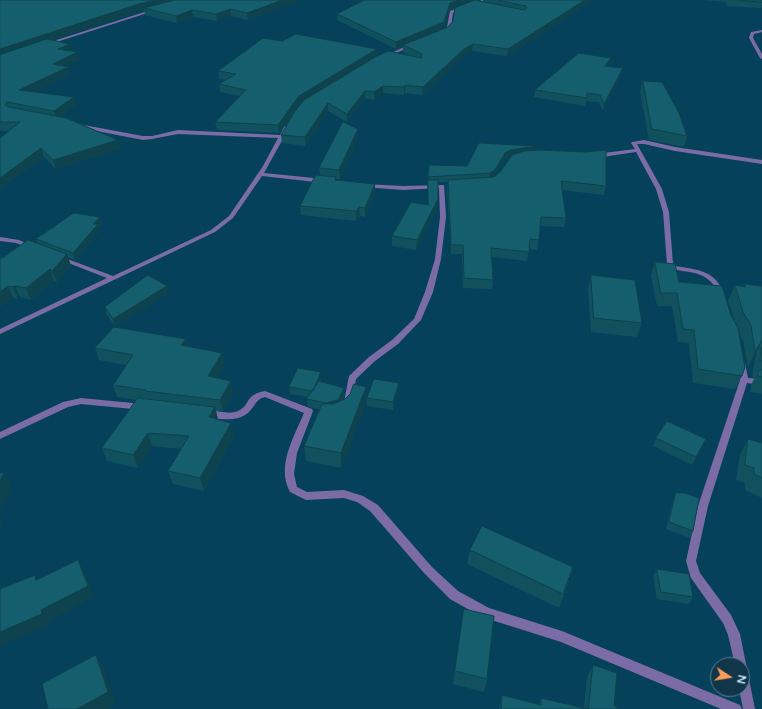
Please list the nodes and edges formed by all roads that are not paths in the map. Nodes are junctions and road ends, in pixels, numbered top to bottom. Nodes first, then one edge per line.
1 (485, 0) edge
2 (472, 4) junction
3 (487, 6) edge
4 (157, 9) edge
5 (762, 31) edge
6 (439, 34) edge
7 (417, 43) edge
8 (38, 47) edge
9 (381, 58) edge
10 (762, 58) edge
11 (288, 124) edge
12 (71, 125) edge
13 (281, 137) junction
14 (638, 150) junction
15 (590, 156) edge
16 (762, 162) edge
17 (260, 174) junction
18 (333, 182) edge
19 (354, 184) edge
20 (0, 239) edge
21 (37, 249) edge
22 (50, 254) edge
23 (113, 278) junction
24 (723, 302) edge
25 (0, 332) edge
26 (740, 357) edge
27 (744, 380) junction
28 (762, 382) edge
29 (153, 408) edge
30 (344, 411) edge
31 (200, 413) edge
32 (0, 436) edge
33 (739, 657) edge
34 (747, 697) edge
35 (736, 709) edge
36 (749, 709) edge

1 - 2 street
2 - 3 street
2 - 6 street
4 - 8 street
5 - 10 street
7 - 9 street
11 - 13 street
12 - 13 street
13 - 17 street
14 - 15 street
14 - 16 street
14 - 24 street
17 - 18 street
17 - 23 street
19 - 30 street
20 - 21 street
22 - 23 street
23 - 25 street
26 - 27 street
27 - 28 street
27 - 33 street
29 - 32 street
31 - 35 street
34 - 36 street

